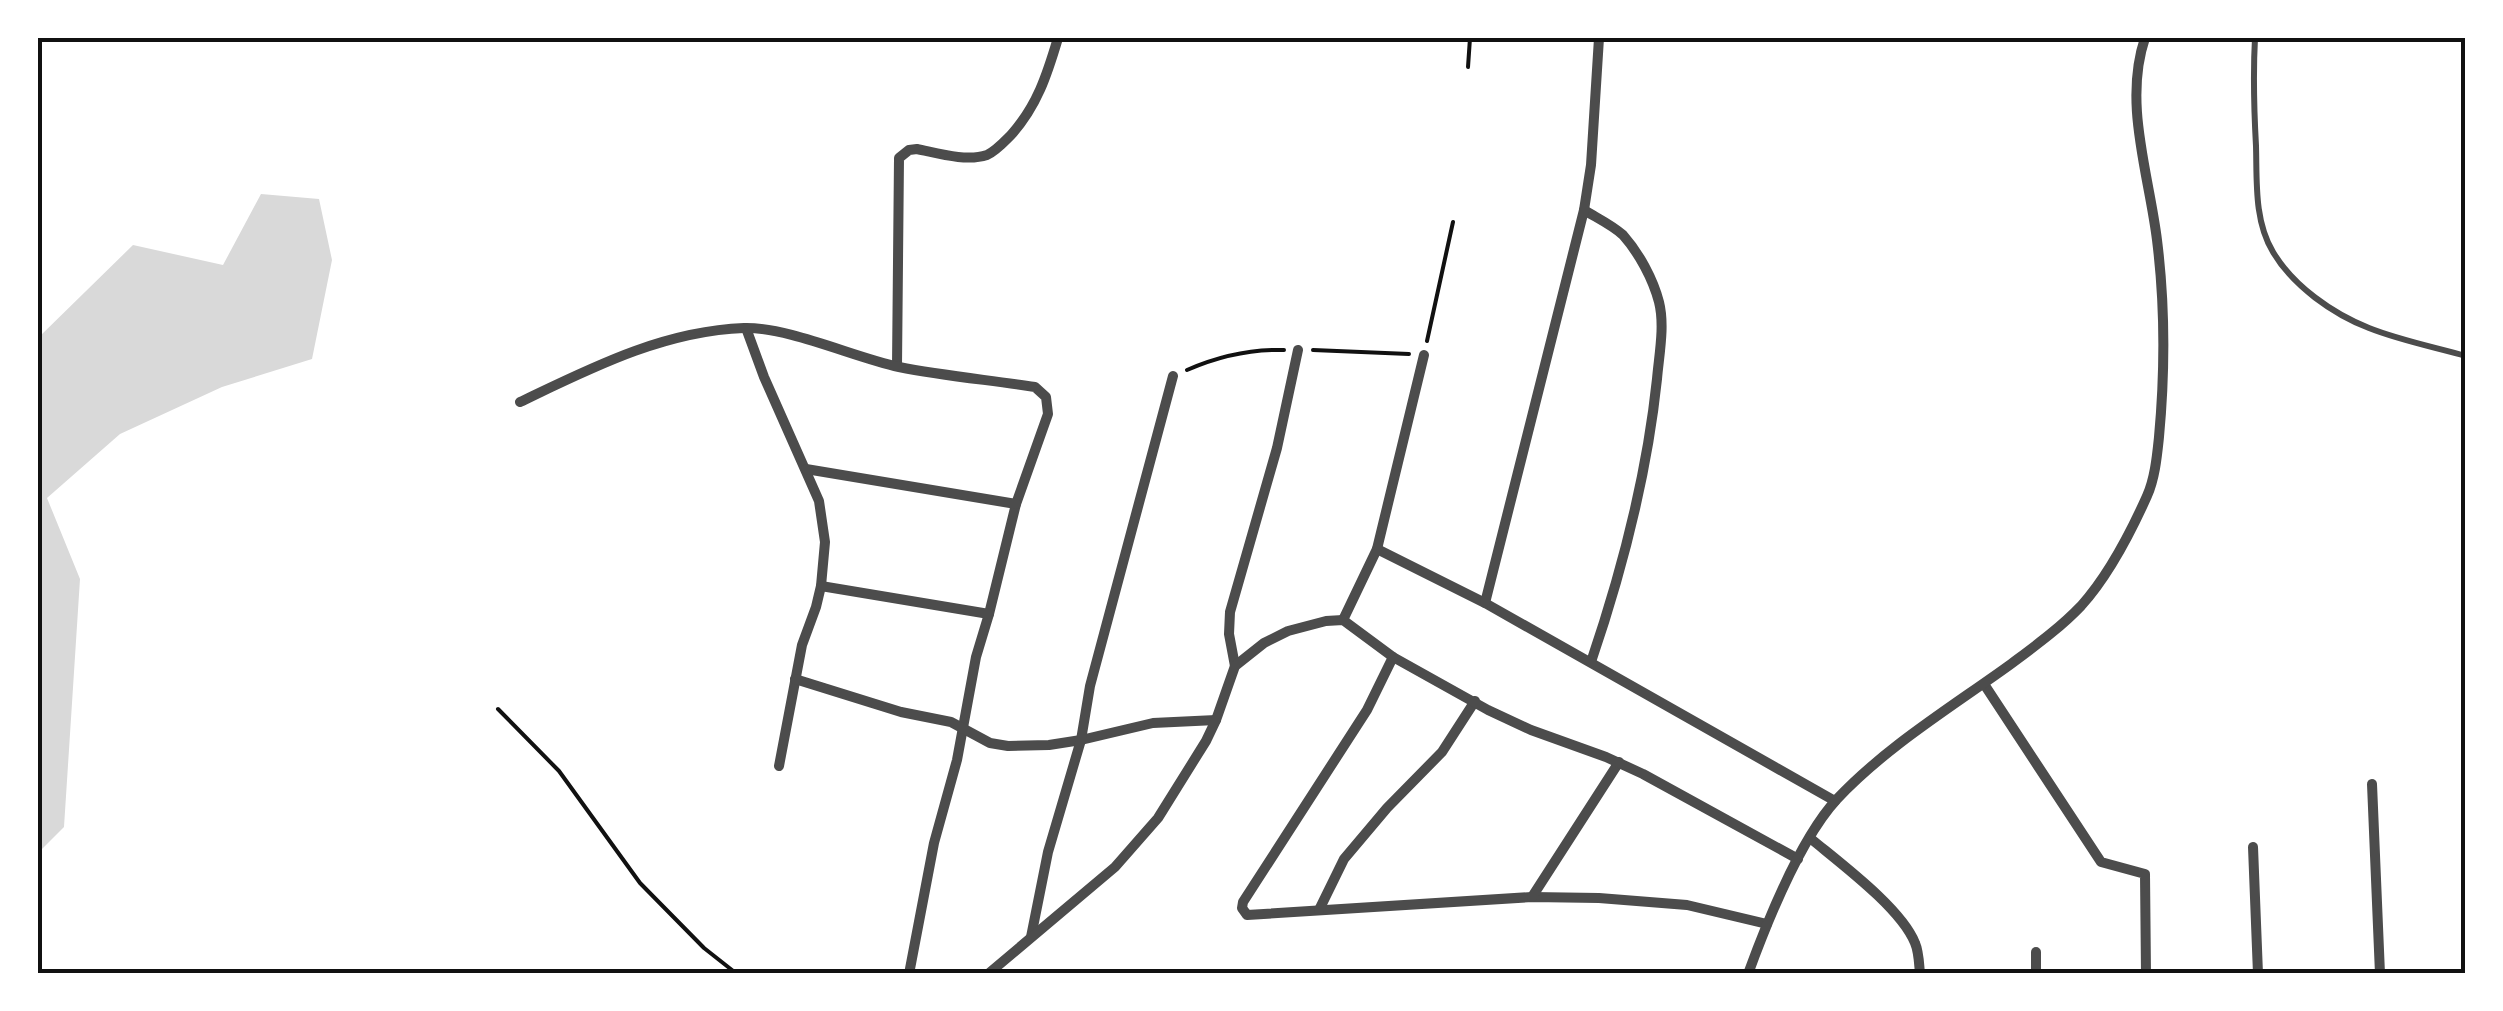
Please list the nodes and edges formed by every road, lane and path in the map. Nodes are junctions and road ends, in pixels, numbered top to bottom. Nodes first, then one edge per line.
1 (1058, 38) edge
2 (1470, 38) edge
3 (1599, 38) edge
4 (2145, 38) edge
5 (2254, 38) edge
6 (1468, 68) dead end
7 (1584, 210) junction
8 (1453, 222) dead end
9 (746, 328) junction
10 (1298, 350) dead end
11 (1424, 354) joint
12 (2466, 356) edge
13 (897, 366) junction
14 (1173, 376) dead end
15 (520, 402) dead end
16 (806, 469) junction
17 (1016, 504) junction
18 (1378, 549) junction
19 (821, 586) junction
20 (1485, 603) junction
21 (989, 614) junction
22 (1344, 620) junction
23 (1393, 657) junction
24 (1591, 662) junction
25 (1235, 666) junction
26 (795, 679) junction
27 (1984, 684) junction
28 (1475, 701) junction
29 (498, 710) dead end
30 (1216, 720) junction
31 (962, 728) junction
32 (1082, 740) junction
33 (1619, 762) junction
34 (779, 766) dead end
35 (2372, 784) dead end
36 (1835, 801) junction
37 (1810, 838) junction
38 (2254, 847) dead end
39 (1798, 859) junction
40 (1532, 897) junction
41 (1319, 910) junction
42 (1767, 924) junction
43 (1031, 937) junction
44 (2036, 952) dead end
45 (1752, 973) edge
46 (737, 974) edge
47 (909, 974) edge
48 (988, 974) edge
49 (1920, 974) edge
50 (2036, 974) edge
51 (2146, 974) edge
52 (2258, 974) edge
53 (2380, 974) edge

1 - 13 street
2 - 6 path
3 - 7 street
4 - 27 street
5 - 12 lane
7 - 20 street
7 - 24 street
8 - 11 path
9 - 13 street
9 - 15 street
9 - 16 street
10 - 25 street
11 - 18 street
13 - 17 street
14 - 32 street
16 - 17 street
16 - 19 street
17 - 21 street
18 - 20 street
18 - 22 street
19 - 21 street
19 - 26 street
20 - 24 street
21 - 31 street
22 - 23 street
22 - 25 street
23 - 28 street
23 - 41 street
24 - 36 street
25 - 30 street
26 - 31 street
26 - 34 street
27 - 36 street
27 - 51 street
28 - 33 street
28 - 41 street
29 - 46 path
30 - 32 street
30 - 43 street
31 - 32 street
31 - 47 street
32 - 43 street
33 - 39 street
33 - 40 street
35 - 53 street
36 - 37 street
37 - 39 street
37 - 49 street
38 - 52 street
39 - 42 street
40 - 41 street
40 - 42 street
42 - 45 street
43 - 48 street
44 - 50 street

